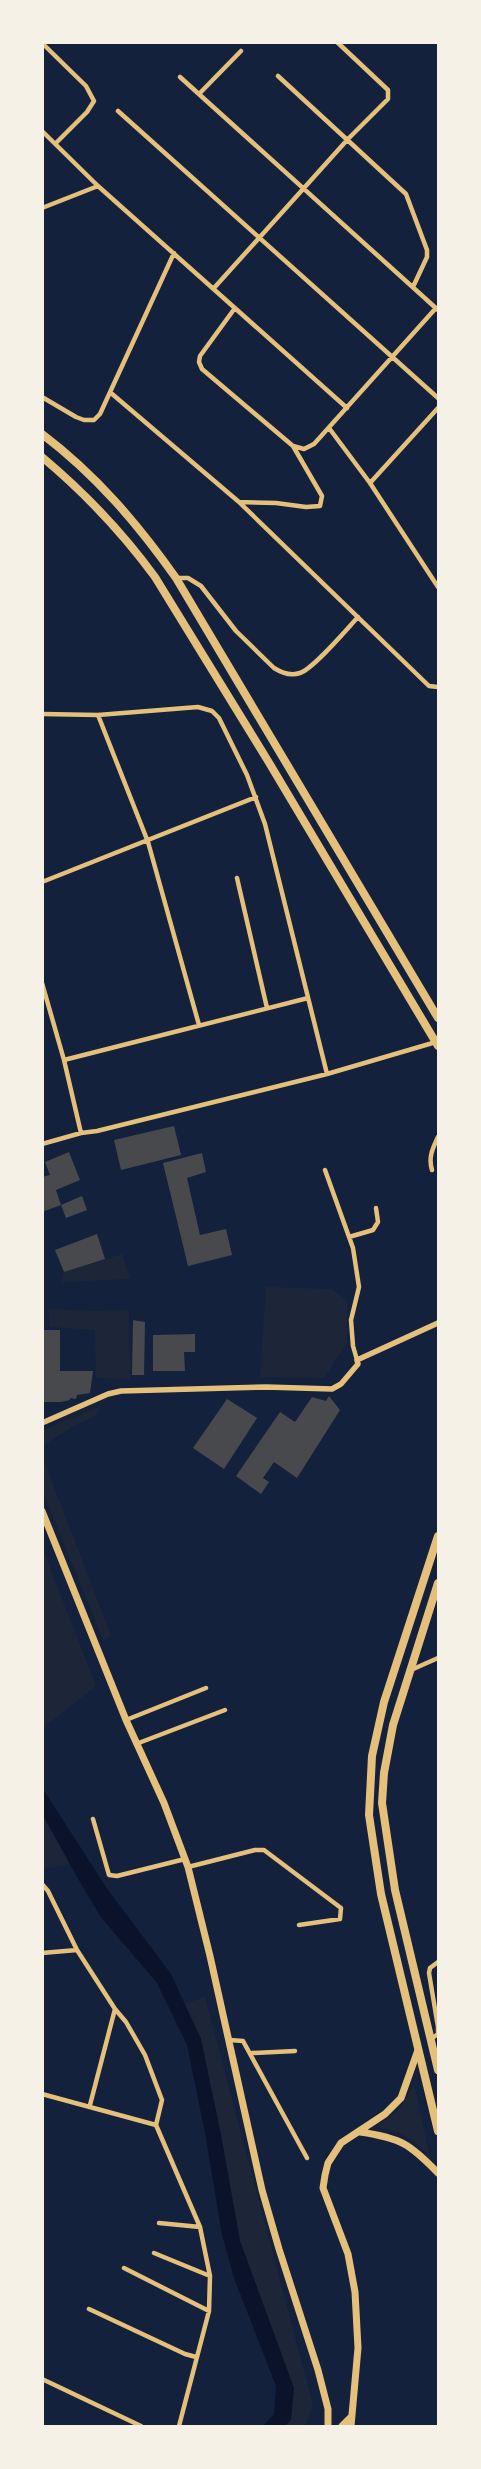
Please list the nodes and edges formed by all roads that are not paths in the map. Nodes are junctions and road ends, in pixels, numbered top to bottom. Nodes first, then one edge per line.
1 (337, 42) edge
2 (42, 43) edge
3 (241, 51) dead end
4 (278, 76) dead end
5 (180, 77) dead end
6 (199, 94) junction
7 (118, 111) dead end
8 (42, 131) edge
9 (348, 139) junction
10 (56, 143) junction
11 (98, 186) junction
12 (305, 188) junction
13 (42, 208) edge
14 (260, 238) junction
15 (174, 253) junction
16 (413, 287) junction
17 (214, 288) junction
18 (235, 308) junction
19 (437, 309) edge
20 (392, 357) junction
21 (111, 394) junction
22 (42, 397) edge
23 (438, 398) edge
24 (347, 408) junction
25 (438, 408) edge
26 (329, 428) junction
27 (42, 434) edge
28 (293, 446) junction
29 (42, 457) edge
30 (370, 483) junction
31 (239, 502) junction
32 (176, 578) junction
33 (438, 587) edge
34 (358, 617) junction
35 (438, 687) edge
36 (42, 714) edge
37 (98, 715) junction
38 (256, 797) junction
39 (148, 842) junction
40 (238, 878) dead end
41 (42, 882) edge
42 (42, 982) edge
43 (308, 998) junction
44 (267, 1008) junction
45 (438, 1018) edge
46 (200, 1025) junction
47 (437, 1044) edge
48 (64, 1060) junction
49 (327, 1074) junction
50 (80, 1132) junction
51 (438, 1137) edge
52 (42, 1144) edge
53 (325, 1170) dead end
54 (432, 1170) dead end
55 (376, 1208) dead end
56 (349, 1236) junction
57 (438, 1323) edge
58 (358, 1360) junction
59 (42, 1423) edge
60 (44, 1515) edge
61 (438, 1536) edge
62 (438, 1583) edge
63 (438, 1658) edge
64 (410, 1671) junction
65 (206, 1688) dead end
66 (225, 1710) dead end
67 (126, 1720) junction
68 (136, 1744) junction
69 (93, 1819) dead end
70 (186, 1863) junction
71 (42, 1884) edge
72 (299, 1925) dead end
73 (77, 1950) junction
74 (42, 1952) edge
75 (438, 1962) edge
76 (115, 2008) junction
77 (431, 2039) junction
78 (230, 2040) junction
79 (295, 2050) dead end
80 (418, 2050) junction
81 (252, 2053) junction
82 (438, 2070) edge
83 (42, 2094) edge
84 (90, 2105) junction
85 (156, 2125) junction
86 (438, 2131) edge
87 (360, 2132) junction
88 (307, 2158) dead end
89 (438, 2173) edge
90 (160, 2223) dead end
91 (200, 2227) junction
92 (154, 2253) dead end
93 (124, 2268) dead end
94 (210, 2276) junction
95 (89, 2309) dead end
96 (209, 2311) junction
97 (196, 2357) junction
98 (42, 2379) edge
99 (351, 2417) junction
100 (141, 2426) edge
101 (179, 2426) edge
102 (328, 2426) edge
103 (342, 2426) edge
104 (351, 2426) edge

1 - 9 street
2 - 10 street
3 - 6 street
4 - 9 street
5 - 6 street
6 - 12 street
7 - 14 street
8 - 10 street
9 - 12 street
9 - 16 street
10 - 11 street
11 - 13 street
11 - 15 street
12 - 14 street
12 - 16 street
14 - 17 street
14 - 20 street
15 - 17 street
15 - 21 street
16 - 19 street
17 - 18 street
18 - 24 street
18 - 28 street
19 - 20 street
20 - 23 street
20 - 24 street
21 - 22 street
21 - 31 street
24 - 26 street
25 - 30 street
26 - 28 street
26 - 30 street
27 - 32 highway
28 - 31 street
29 - 47 highway
30 - 33 street
31 - 34 street
32 - 34 street
32 - 45 highway
34 - 35 street
36 - 37 street
37 - 38 street
37 - 39 street
38 - 39 street
38 - 43 street
39 - 41 street
39 - 46 street
40 - 44 street
42 - 48 street
43 - 44 street
43 - 49 street
44 - 46 street
46 - 48 street
47 - 49 street
48 - 50 street
49 - 50 street
50 - 52 street
51 - 54 street
53 - 56 street
55 - 56 street
56 - 58 street
57 - 58 street
58 - 59 street
60 - 67 main road
61 - 80 highway
62 - 64 highway
63 - 64 street
64 - 77 highway
65 - 67 street
66 - 68 street
67 - 68 main road
68 - 70 main road
69 - 70 street
70 - 72 street
70 - 78 main road
71 - 73 street
73 - 74 street
73 - 76 street
75 - 77 street
76 - 84 street
76 - 85 street
77 - 82 highway
78 - 81 street
78 - 102 main road
79 - 81 street
80 - 86 highway
80 - 87 main road
81 - 88 street
83 - 84 street
84 - 85 street
85 - 91 street
87 - 89 main road
87 - 99 main road
90 - 91 street
91 - 94 street
92 - 94 street
93 - 96 street
94 - 96 street
95 - 97 street
96 - 97 street
97 - 101 street
98 - 100 street
99 - 103 main road
99 - 104 main road

